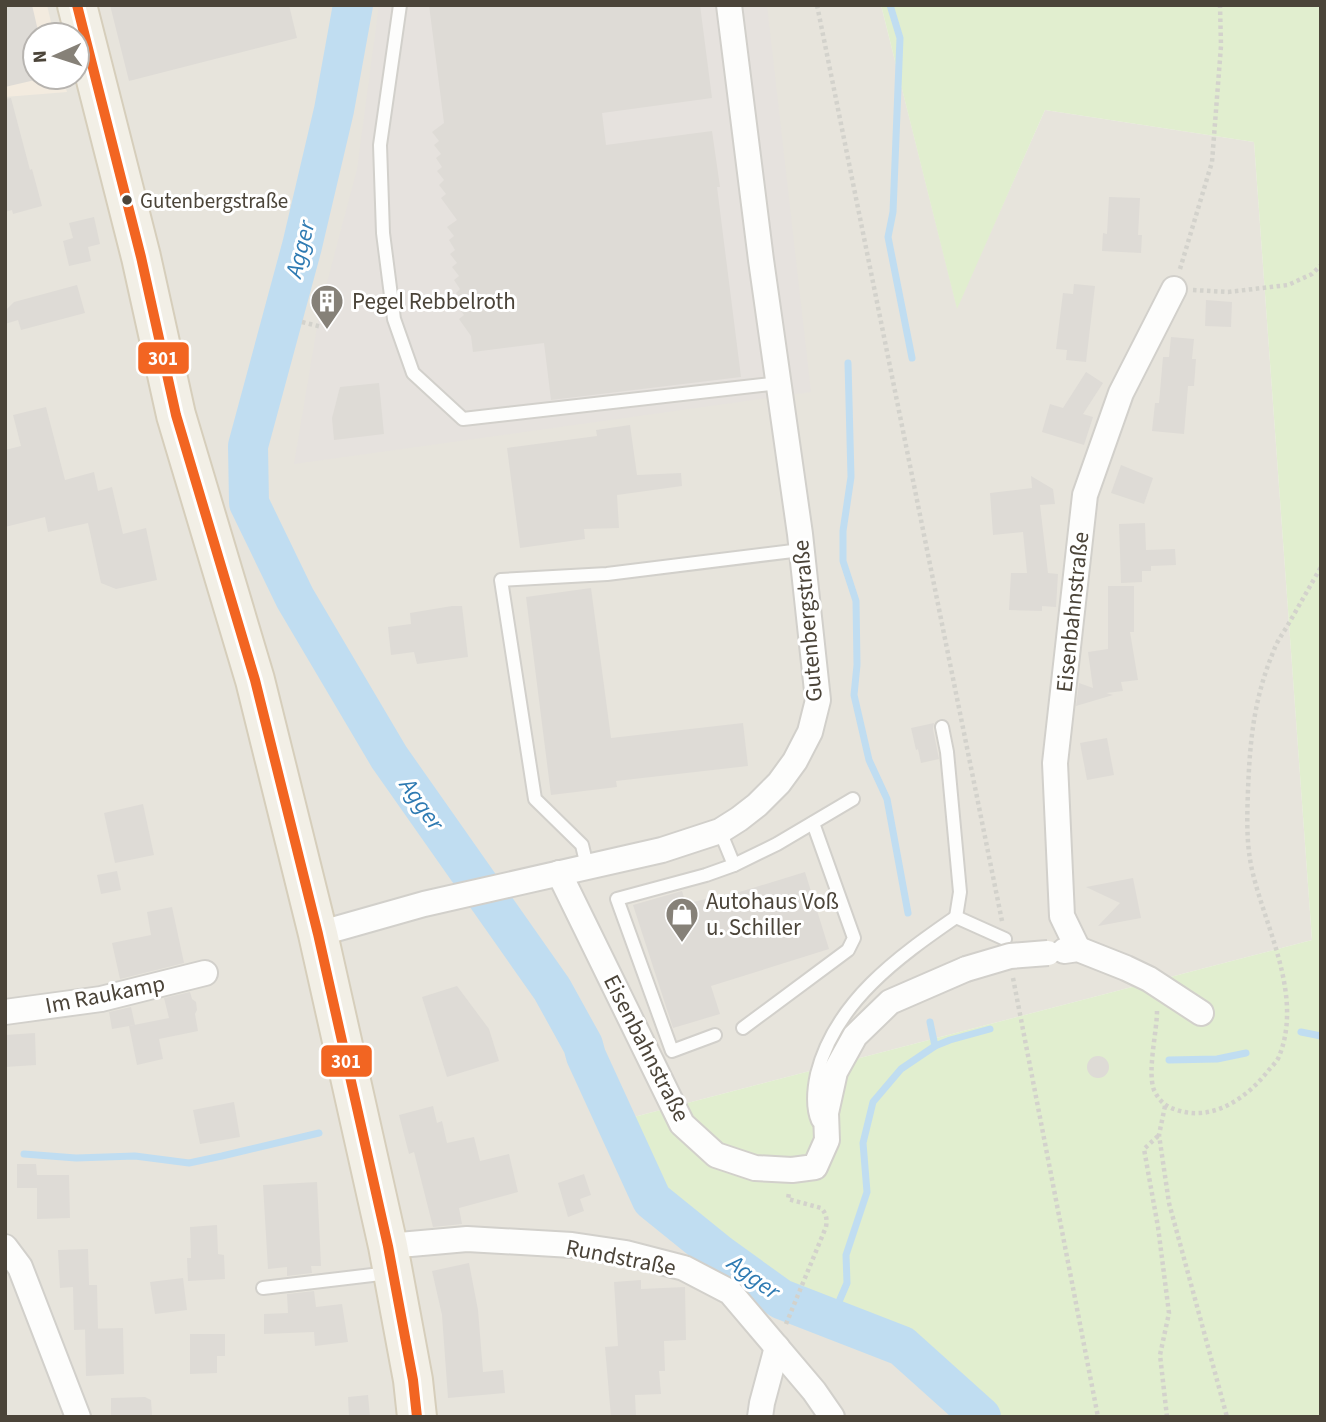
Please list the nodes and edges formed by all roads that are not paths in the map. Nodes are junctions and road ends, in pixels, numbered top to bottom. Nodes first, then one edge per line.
1 (77, 5) edge
2 (400, 5) edge
3 (729, 5) edge
4 (1174, 289) road end
5 (779, 383) junction
6 (801, 550) junction
7 (942, 727) dead end
8 (853, 799) dead end
9 (813, 823) junction
10 (720, 831) junction
11 (734, 865) junction
12 (587, 866) junction
13 (559, 873) junction
14 (956, 917) junction
15 (318, 934) junction
16 (1006, 939) road end
17 (1078, 949) junction
18 (205, 973) dead end
19 (5, 1012) edge
20 (1200, 1013) dead end
21 (743, 1028) dead end
22 (715, 1035) dead end
23 (827, 1140) junction
24 (5, 1247) edge
25 (390, 1259) junction
26 (263, 1288) dead end
27 (781, 1337) junction
28 (78, 1417) edge
29 (417, 1417) edge
30 (760, 1417) edge
31 (832, 1417) edge

1 - 15 main road
2 - 5 lane
3 - 5 street, Gutenbergstraße
4 - 17 street, Eisenbahnstraße
5 - 6 street, Gutenbergstraße
6 - 10 street, Gutenbergstraße
6 - 12 lane
7 - 14 lane
8 - 9 lane
9 - 11 lane
9 - 21 lane
10 - 11 lane
10 - 12 street, Gutenbergstraße
11 - 22 lane
12 - 13 street, Gutenbergstraße
13 - 15 street, Gutenbergstraße
13 - 23 street, Eisenbahnstraße
14 - 16 lane
14 - 23 lane
15 - 25 main road
17 - 20 street
17 - 23 street, bridge
18 - 19 street, Im Raukamp
24 - 28 street
25 - 26 lane
25 - 27 street, Rundstraße
25 - 29 main road
27 - 30 street
27 - 31 street, Rundstraße

